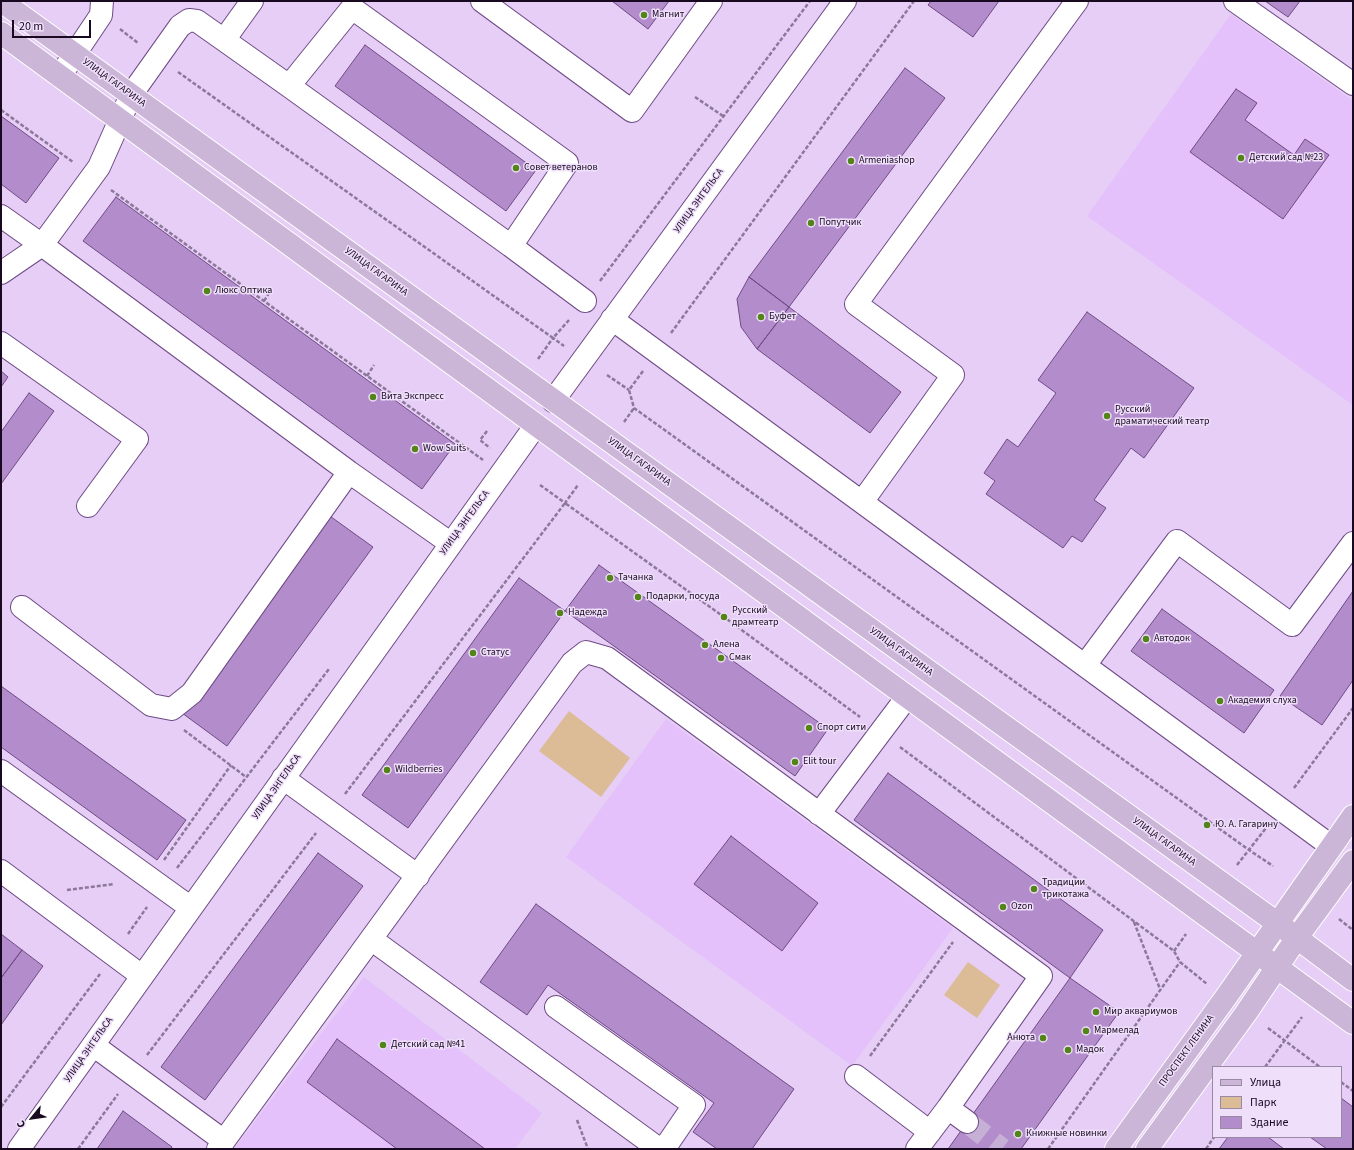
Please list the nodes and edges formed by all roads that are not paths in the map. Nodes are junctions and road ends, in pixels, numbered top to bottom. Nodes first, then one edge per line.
1 (1, 1) edge
2 (252, 1) edge
3 (482, 1) edge
4 (711, 1) edge
5 (845, 1) edge
6 (1077, 1) edge
7 (1235, 1) edge
8 (104, 6) edge
9 (1, 33) edge
10 (224, 40) junction
11 (74, 54) junction
12 (60, 76) junction
13 (1353, 84) edge
14 (289, 86) junction
15 (130, 95) junction
16 (119, 120) junction
17 (1, 216) edge
18 (42, 245) junction
19 (511, 246) junction
20 (1, 273) edge
21 (585, 301) road end
22 (612, 319) junction
23 (1, 343) edge
24 (553, 401) junction
25 (536, 425) junction
26 (349, 472) junction
27 (862, 502) junction
28 (88, 506) dead end
29 (450, 543) junction
30 (1353, 543) edge
31 (22, 607) dead end
32 (1084, 665) junction
33 (907, 697) junction
34 (1, 771) edge
35 (283, 778) junction
36 (819, 814) junction
37 (1353, 816) edge
38 (1331, 846) junction
39 (1353, 861) edge
40 (1, 871) edge
41 (418, 876) junction
42 (191, 908) junction
43 (1277, 923) junction
44 (371, 939) junction
45 (1296, 939) junction
46 (1256, 953) junction
47 (1277, 968) junction
48 (142, 976) junction
49 (1353, 980) edge
50 (556, 1007) dead end
51 (1353, 1023) edge
52 (93, 1045) junction
53 (856, 1076) road end
54 (948, 1108) junction
55 (967, 1122) tunnel mouth
56 (930, 1132) junction
57 (222, 1145) edge
58 (19, 1149) edge
59 (658, 1149) edge
60 (664, 1149) edge
61 (917, 1149) edge
62 (1116, 1149) edge
63 (1147, 1149) edge

1 - 11 main road, УЛИЦА ГАГАРИНА
2 - 10 street
3 - 4 street
5 - 22 street, УЛИЦА ЭНГЕЛЬСА
6 - 27 street
7 - 13 street
8 - 11 street
9 - 12 main road
10 - 14 street
10 - 15 street
11 - 12 street
11 - 15 main road, УЛИЦА ГАГАРИНА
12 - 16 main road
14 - 19 street
14 - 19 street
15 - 16 street
15 - 24 main road, УЛИЦА ГАГАРИНА
16 - 18 street
16 - 25 main road
17 - 18 street
18 - 20 street
18 - 26 street
19 - 21 street
22 - 24 street, УЛИЦА ЭНГЕЛЬСА
22 - 27 street
23 - 28 street
24 - 25 main road
24 - 43 main road, УЛИЦА ГАГАРИНА
25 - 29 street, УЛИЦА ЭНГЕЛЬСА
25 - 33 main road
26 - 29 street
26 - 31 street
27 - 32 street
29 - 35 street, УЛИЦА ЭНГЕЛЬСА
30 - 32 street
32 - 38 street
33 - 36 street
33 - 46 main road
34 - 42 street
35 - 41 street
35 - 42 street, УЛИЦА ЭНГЕЛЬСА
36 - 41 street
36 - 54 street
37 - 38 main road
38 - 43 main road
39 - 45 main road
40 - 48 street
41 - 44 street
42 - 48 street, УЛИЦА ЭНГЕЛЬСА
43 - 45 main road, УЛИЦА ГАГАРИНА
43 - 46 main road, ПРОСПЕКТ ЛЕНИНА
44 - 57 street
44 - 59 street
45 - 47 main road
45 - 49 main road
46 - 47 main road
46 - 62 main road, ПРОСПЕКТ ЛЕНИНА
47 - 51 main road
47 - 63 main road
48 - 52 street, УЛИЦА ЭНГЕЛЬСА
50 - 60 street
52 - 57 street
52 - 58 street, УЛИЦА ЭНГЕЛЬСА
53 - 56 street
54 - 55 street
54 - 56 street
56 - 61 street

